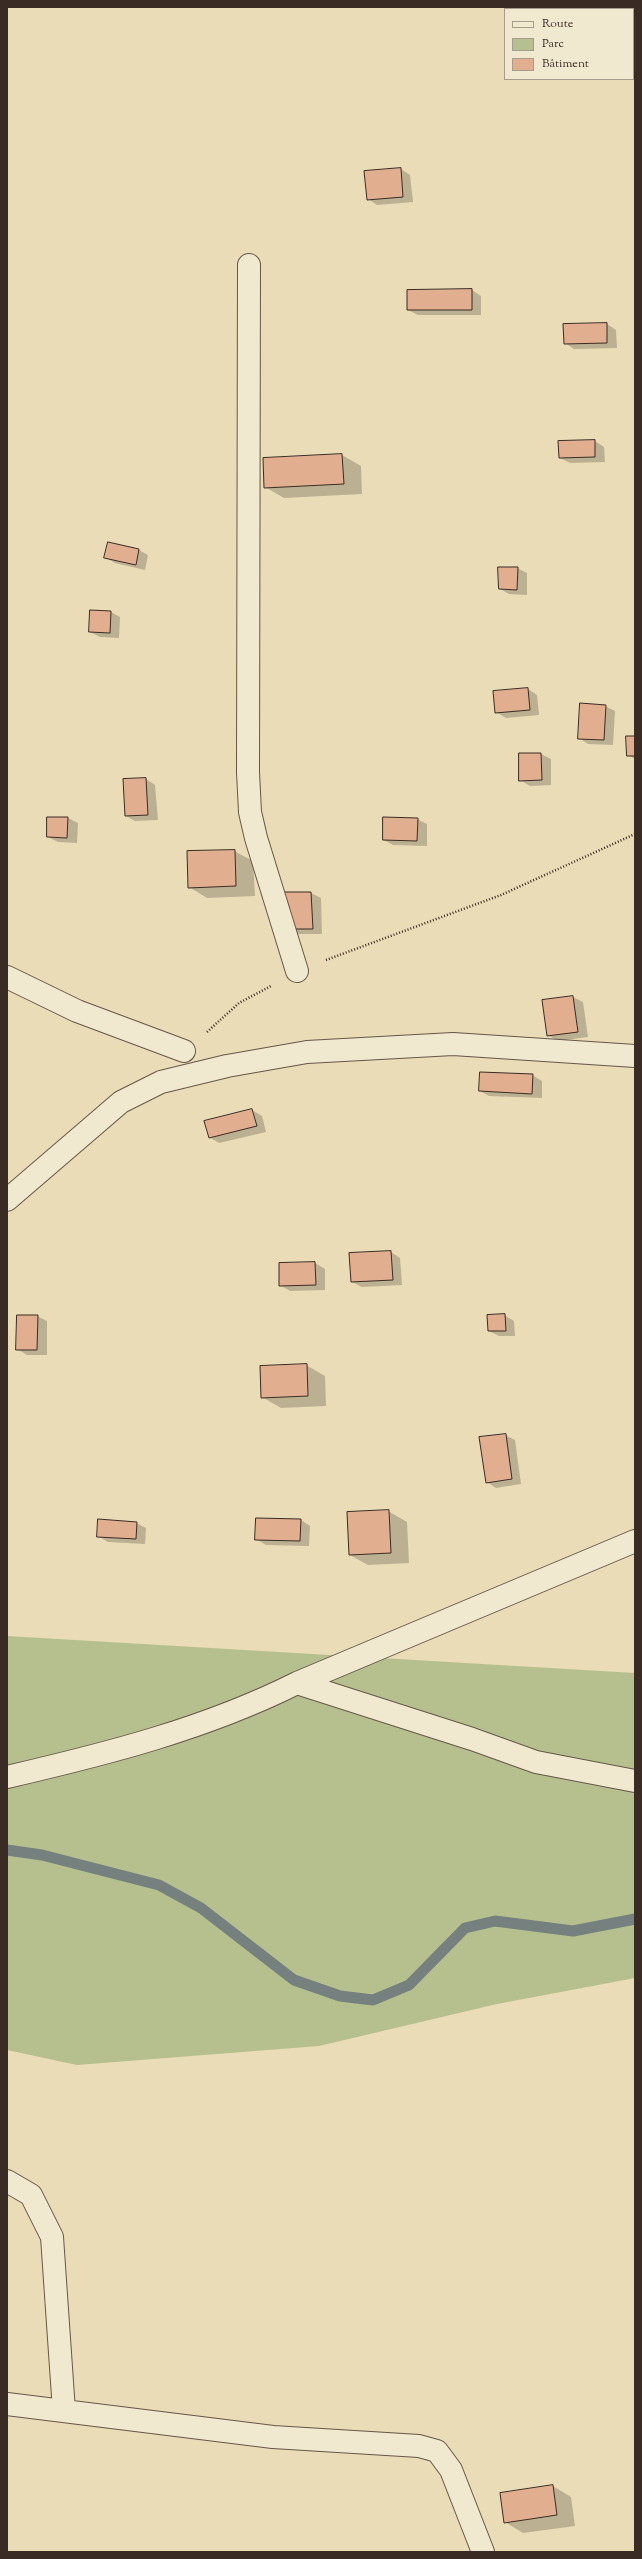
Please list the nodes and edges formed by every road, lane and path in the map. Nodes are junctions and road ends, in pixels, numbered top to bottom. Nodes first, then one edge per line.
1 (250, 264) dead end
2 (635, 834) edge
3 (297, 971) junction
4 (7, 978) edge
5 (184, 1051) joint
6 (635, 1056) edge
7 (7, 1200) edge
8 (635, 1541) edge
9 (297, 1683) junction
10 (7, 1777) edge
11 (635, 1781) edge
12 (7, 2181) edge
13 (7, 2404) edge
14 (64, 2411) junction
15 (483, 2552) edge

1 - 3 street
2 - 3 path
3 - 5 path
4 - 5 street
6 - 7 street
8 - 9 street
9 - 10 street
9 - 11 street
12 - 14 street
13 - 14 street
14 - 15 street

